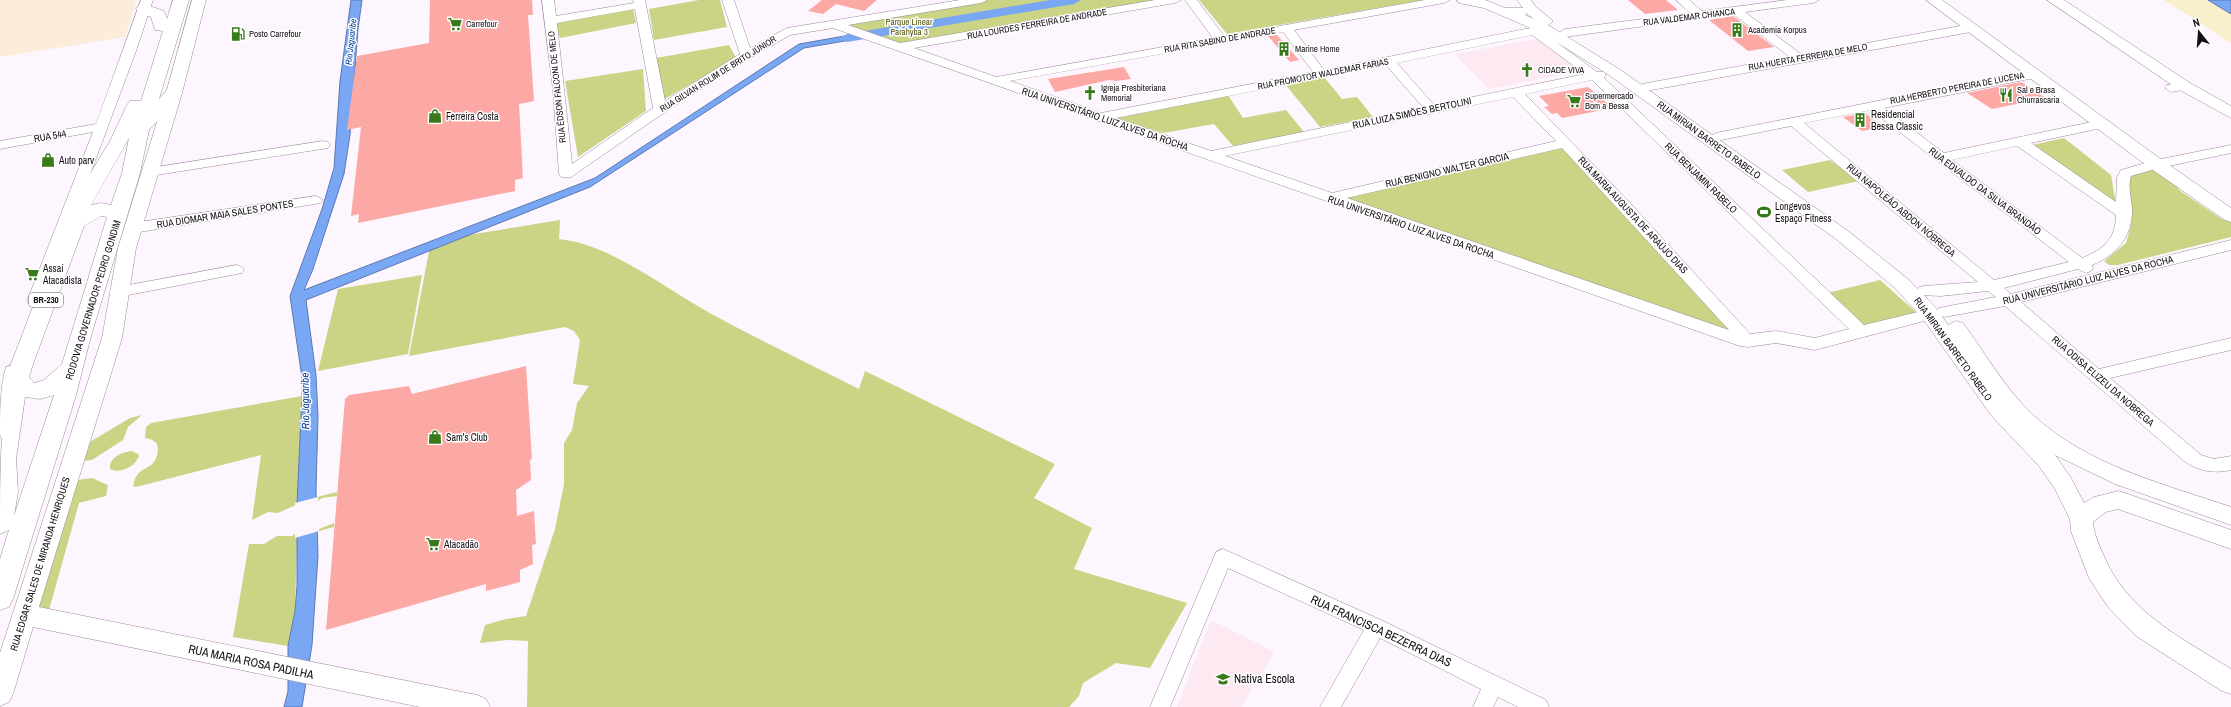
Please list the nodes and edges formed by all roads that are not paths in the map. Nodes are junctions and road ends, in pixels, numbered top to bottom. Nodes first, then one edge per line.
1 (170, 0) edge
2 (181, 0) edge
3 (199, 0) edge
4 (548, 0) edge
5 (728, 0) edge
6 (903, 0) edge
7 (981, 0) edge
8 (1175, 0) edge
9 (1191, 0) edge
10 (1444, 0) edge
11 (1464, 0) edge
12 (1682, 0) edge
13 (1813, 0) edge
14 (1933, 0) edge
15 (2054, 0) edge
16 (1159, 1) edge
17 (639, 2) edge
18 (1487, 3) edge
19 (1525, 3) edge
20 (146, 5) edge
21 (1736, 11) junction
22 (910, 12) junction
23 (1506, 12) junction
24 (1700, 16) junction
25 (550, 21) junction
26 (832, 24) junction
27 (161, 27) junction
28 (1286, 28) junction
29 (1971, 28) junction
30 (1540, 30) junction
31 (1565, 33) junction
32 (1221, 40) junction
33 (898, 47) junction
34 (746, 55) junction
35 (1800, 59) junction
36 (1389, 61) junction
37 (1614, 72) junction
38 (1320, 73) junction
39 (2034, 74) junction
40 (1595, 76) junction
41 (995, 80) junction
42 (1646, 87) junction
43 (2180, 87) junction
44 (1516, 92) junction
45 (174, 93) junction
46 (1872, 105) junction
47 (660, 109) junction
48 (1431, 109) junction
49 (2231, 112) edge
50 (1100, 117) junction
51 (1794, 120) junction
52 (2231, 123) edge
53 (2101, 124) junction
54 (100, 127) junction
55 (140, 131) junction
56 (1716, 137) junction
57 (2018, 141) junction
58 (1566, 143) junction
59 (0, 145) edge
60 (323, 145) dead end
61 (2231, 149) edge
62 (1210, 155) junction
63 (1941, 158) junction
64 (2156, 164) junction
65 (150, 172) junction
66 (566, 174) joint
67 (1328, 198) junction
68 (316, 200) dead end
69 (118, 214) junction
70 (2125, 215) junction
71 (2231, 216) edge
72 (76, 222) junction
73 (133, 228) junction
74 (2231, 245) edge
75 (2080, 264) junction
76 (237, 270) dead end
77 (2098, 277) junction
78 (1991, 285) junction
79 (1924, 291) junction
80 (118, 292) junction
81 (2008, 300) junction
82 (1937, 313) junction
83 (1861, 331) junction
84 (1748, 341) junction
85 (2231, 344) edge
86 (72, 367) junction
87 (2097, 375) junction
88 (18, 378) junction
89 (9, 436) junction
90 (2231, 463) edge
91 (2, 465) edge
92 (2231, 516) edge
93 (2081, 519) junction
94 (0, 524) edge
95 (2231, 540) edge
96 (0, 599) edge
97 (24, 615) junction
98 (1376, 627) junction
99 (2205, 667) junction
100 (2231, 683) edge
101 (1493, 685) junction
102 (0, 694) edge
103 (2231, 694) edge
104 (477, 707) edge
105 (1160, 707) edge
106 (1330, 707) edge
107 (1483, 707) edge
108 (1539, 707) edge

1 - 27 highway, BR-230
2 - 55 highway, RODOVIA GOVERNADOR PEDRO GONDIM
3 - 45 main road, RUA EDGAR SALES DE MIRANDA HENRIQUES
4 - 25 street, RUA ÉDSON FALCONI DE MELO
5 - 34 street
6 - 22 street
7 - 22 street, RUA GILVAN ROLIM DE BRITO JÚNIOR
8 - 16 street, RUA LOURDES FERREIRA DE ANDRADE
9 - 32 street
10 - 28 street, RUA RITA SABINO DE ANDRADE
11 - 18 main road, RUA MIRIAN BARRETO RABELO
12 - 24 street
13 - 21 street, RUA VALDEMAR CHIANCA
14 - 29 main road
15 - 43 main road
16 - 33 street, RUA LOURDES FERREIRA DE ANDRADE
17 - 25 street
17 - 47 street
18 - 23 main road, RUA MIRIAN BARRETO RABELO
19 - 23 main road
19 - 31 main road, RUA MIRIAN BARRETO RABELO
20 - 27 highway
20 - 54 street
21 - 24 street, RUA VALDEMAR CHIANCA
21 - 35 street
22 - 26 street, RUA GILVAN ROLIM DE BRITO JÚNIOR
23 - 30 main road, RUA MIRIAN BARRETO RABELO
24 - 31 street, RUA VALDEMAR CHIANCA
25 - 66 street, RUA ÉDSON FALCONI DE MELO
26 - 33 street, RUA UNIVERSITÁRIO LUIZ ALVES DA ROCHA
26 - 34 street, RUA GILVAN ROLIM DE BRITO JÚNIOR
27 - 72 highway, BR-230
28 - 32 street, RUA RITA SABINO DE ANDRADE
28 - 38 street
29 - 35 street, RUA HUERTA FERREIRA DE MELO
29 - 39 main road
30 - 36 street, RUA PROMOTOR WALDEMAR FARIAS
30 - 37 main road, RUA MIRIAN BARRETO RABELO
30 - 40 street, RUA BENJAMIN RABELO
31 - 42 main road, RUA MIRIAN BARRETO RABELO
32 - 41 street, RUA RITA SABINO DE ANDRADE
33 - 41 street, RUA UNIVERSITÁRIO LUIZ ALVES DA ROCHA
34 - 47 street, RUA GILVAN ROLIM DE BRITO JÚNIOR
35 - 42 street, RUA HUERTA FERREIRA DE MELO
36 - 38 street, RUA PROMOTOR WALDEMAR FARIAS
36 - 48 street
37 - 40 street, RUA LUIZA SIMÕES BERTOLINI
37 - 82 main road, RUA MIRIAN BARRETO RABELO
38 - 50 street, RUA PROMOTOR WALDEMAR FARIAS
39 - 46 street, RUA HERBERTO PEREIRA DE LUCENA
39 - 53 main road
40 - 44 street, RUA LUIZA SIMÕES BERTOLINI
40 - 83 street, RUA BENJAMIN RABELO
41 - 50 street, RUA UNIVERSITÁRIO LUIZ ALVES DA ROCHA
42 - 56 main road, RUA MIRIAN BARRETO RABELO
43 - 49 main road
43 - 52 main road
44 - 48 street, RUA LUIZA SIMÕES BERTOLINI
44 - 58 street, RUA MARIA AUGUSTA DE ARAÚJO DIAS
45 - 55 highway
45 - 65 main road, RUA EDGAR SALES DE MIRANDA HENRIQUES
46 - 51 street, RUA HERBERTO PEREIRA DE LUCENA
46 - 63 street, RUA EDVALDO DA SILVA BRANDÃO
47 - 66 street, RUA GILVAN ROLIM DE BRITO JÚNIOR
48 - 62 street, RUA LUIZA SIMÕES BERTOLINI
50 - 62 street, RUA UNIVERSITÁRIO LUIZ ALVES DA ROCHA
51 - 56 street, RUA HERBERTO PEREIRA DE LUCENA
51 - 78 street, RUA NAPOLEÃO ABDON NÓBREGA
53 - 57 street
53 - 64 main road
54 - 59 street, RUA 544
54 - 89 street
55 - 69 highway, RODOVIA GOVERNADOR PEDRO GONDIM
56 - 79 main road, RUA MIRIAN BARRETO RABELO
57 - 63 street
57 - 70 street
58 - 67 street, RUA BENIGNO WALTER GARCIA
58 - 84 street, RUA MARIA AUGUSTA DE ARAÚJO DIAS
60 - 65 street
61 - 64 street
62 - 67 street, RUA UNIVERSITÁRIO LUIZ ALVES DA ROCHA
63 - 75 street, RUA EDVALDO DA SILVA BRANDÃO
64 - 70 street
64 - 71 main road
65 - 73 main road, RUA EDGAR SALES DE MIRANDA HENRIQUES
67 - 84 street, RUA UNIVERSITÁRIO LUIZ ALVES DA ROCHA
68 - 73 street, RUA DIOMAR MAIA SALES PONTES
69 - 72 highway
69 - 86 highway, RODOVIA GOVERNADOR PEDRO GONDIM
70 - 75 street
72 - 88 highway, BR-230
73 - 80 main road, RUA EDGAR SALES DE MIRANDA HENRIQUES
74 - 77 street, RUA UNIVERSITÁRIO LUIZ ALVES DA ROCHA
75 - 77 street, RUA EDVALDO DA SILVA BRANDÃO
75 - 78 street
76 - 80 street
77 - 81 street, RUA UNIVERSITÁRIO LUIZ ALVES DA ROCHA
78 - 79 street
78 - 81 street, RUA NAPOLEÃO ABDON NÓBREGA
79 - 82 main road, RUA MIRIAN BARRETO RABELO
80 - 97 main road, RUA EDGAR SALES DE MIRANDA HENRIQUES
81 - 82 street, RUA UNIVERSITÁRIO LUIZ ALVES DA ROCHA
81 - 87 street, RUA ODISA ELIZEU DA NOBREGA
82 - 83 street, RUA UNIVERSITÁRIO LUIZ ALVES DA ROCHA
82 - 92 main road, RUA MIRIAN BARRETO RABELO
82 - 93 main road, RUA MIRIAN BARRETO RABELO
83 - 84 street, RUA UNIVERSITÁRIO LUIZ ALVES DA ROCHA
85 - 87 street
86 - 88 highway
86 - 96 highway, RODOVIA GOVERNADOR PEDRO GONDIM
87 - 90 street, RUA ODISA ELIZEU DA NOBREGA
88 - 89 highway, BR-230
89 - 91 highway, BR-230
91 - 94 highway, BR-230
93 - 95 main road
93 - 99 main road, RUA MIRIAN BARRETO RABELO
97 - 102 main road, RUA EDGAR SALES DE MIRANDA HENRIQUES
97 - 104 main road, RUA MARIA ROSA PADILHA
98 - 101 street, RUA FRANCISCA BEZERRA DIAS
98 - 105 street, RUA FRANCISCA BEZERRA DIAS
98 - 106 street
99 - 100 main road, RUA MIRIAN BARRETO RABELO
99 - 103 main road
101 - 107 street
101 - 108 street, RUA FRANCISCA BEZERRA DIAS

